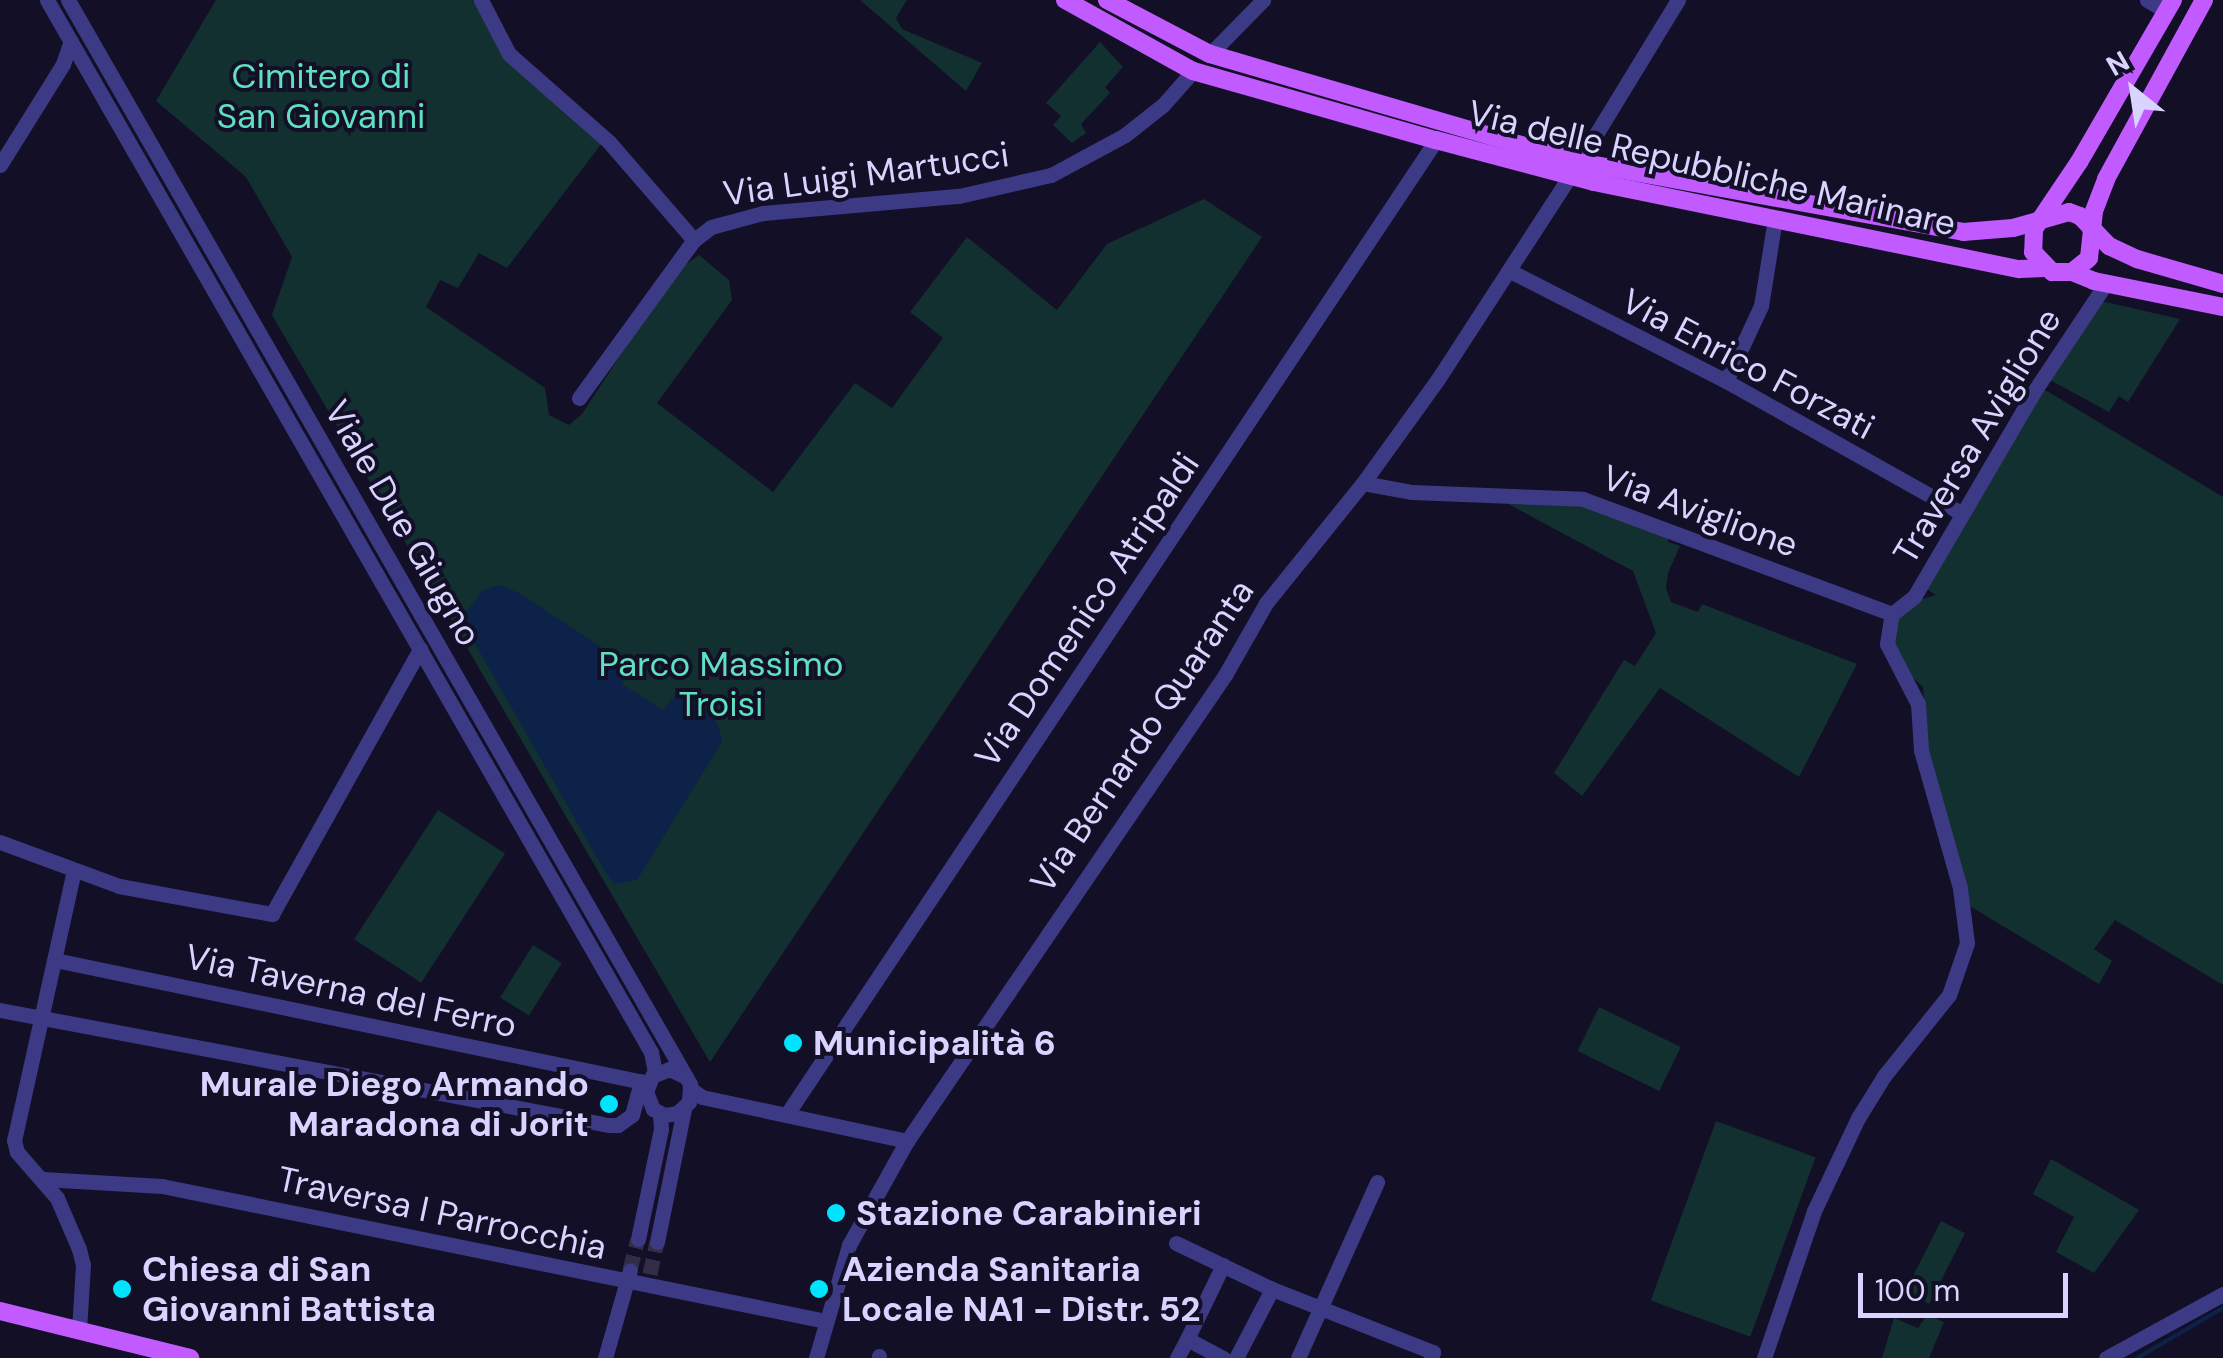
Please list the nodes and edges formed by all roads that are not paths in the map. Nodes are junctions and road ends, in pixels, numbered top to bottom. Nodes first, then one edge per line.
1 (48, 0) edge
2 (68, 0) edge
3 (481, 0) edge
4 (1065, 0) edge
5 (1107, 0) edge
6 (1263, 0) edge
7 (1678, 0) edge
8 (2147, 0) edge
9 (2204, 0) edge
10 (2170, 6) edge
11 (2190, 25) junction
12 (70, 41) junction
13 (1210, 54) junction
14 (1194, 71) junction
15 (1439, 132) junction
16 (0, 165) edge
17 (1574, 169) junction
18 (1775, 219) junction
19 (2040, 220) junction
20 (2091, 230) junction
21 (694, 240) junction
22 (2046, 268) junction
23 (1510, 271) junction
24 (2072, 272) junction
25 (2106, 284) junction
26 (2223, 284) edge
27 (2223, 307) edge
28 (1726, 381) junction
29 (579, 398) dead end
30 (1363, 483) junction
31 (1958, 511) dead end
32 (1892, 614) junction
33 (420, 649) junction
34 (0, 842) edge
35 (74, 870) junction
36 (55, 960) junction
37 (0, 1010) edge
38 (40, 1020) junction
39 (646, 1078) junction
40 (691, 1095) junction
41 (660, 1114) junction
42 (787, 1114) junction
43 (0, 1137) edge
44 (907, 1141) junction
45 (15, 1147) junction
46 (44, 1179) junction
47 (1377, 1182) dead end
48 (638, 1239) tunnel mouth
49 (657, 1242) tunnel mouth
50 (1176, 1242) dead end
51 (1223, 1265) junction
52 (637, 1278) junction
53 (1272, 1289) junction
54 (2223, 1294) edge
55 (1323, 1309) junction
56 (0, 1311) edge
57 (826, 1321) junction
58 (80, 1330) junction
59 (1187, 1339) junction
60 (1432, 1355) edge
61 (190, 1358) edge
62 (605, 1358) edge
63 (816, 1358) edge
64 (1178, 1358) edge
65 (1224, 1358) edge
66 (1236, 1358) edge
67 (1298, 1358) edge
68 (1764, 1358) edge
69 (2106, 1358) edge

1 - 12 street, Viale Due Giugno
2 - 40 street, Viale Due Giugno
3 - 21 street
4 - 14 main road, Via delle Repubbliche Marinare
5 - 13 main road, Via delle Repubbliche Marinare
6 - 13 street
7 - 17 street, Via Bernardo Quaranta
8 - 10 street
9 - 11 main road
10 - 11 main road
10 - 19 main road
11 - 20 main road
12 - 16 street
12 - 33 street, Viale Due Giugno
13 - 14 main road
13 - 15 main road, Via delle Repubbliche Marinare
14 - 15 main road, Via delle Repubbliche Marinare
14 - 21 street, Via Luigi Martucci
15 - 17 main road, Via delle Repubbliche Marinare
15 - 42 street, Via Domenico Atripaldi
17 - 18 main road, Via delle Repubbliche Marinare
17 - 19 main road, Via delle Repubbliche Marinare
17 - 23 street, Via Bernardo Quaranta
18 - 22 main road, Via delle Repubbliche Marinare
18 - 28 street
19 - 20 main road
19 - 22 main road
20 - 24 main road
20 - 26 main road
21 - 29 street
22 - 24 main road
23 - 28 street, Via Enrico Forzati
23 - 30 street, Via Bernardo Quaranta
24 - 25 main road
25 - 27 main road
25 - 32 street, Traversa Aviglione
28 - 31 street, Via Enrico Forzati
30 - 32 street, Via Aviglione
30 - 44 street, Via Bernardo Quaranta
32 - 68 street
33 - 35 street, Via Taverna del Ferro
33 - 39 street, Viale Due Giugno
34 - 35 street, Via Taverna del Ferro
35 - 36 street
36 - 38 street
36 - 39 street, Via Taverna del Ferro
37 - 38 street
38 - 39 street
38 - 45 street
39 - 40 street, Via Taverna del Ferro
39 - 41 street, Viale Due Giugno
40 - 41 street
40 - 42 street
40 - 49 street
41 - 48 street
42 - 44 street
43 - 45 street
44 - 57 street, Via Bernardo Quaranta
45 - 46 street
46 - 52 street, Traversa I Parrocchia
46 - 58 street
47 - 55 street
50 - 51 street
51 - 53 street
51 - 59 street
52 - 57 street, Traversa I Parrocchia
52 - 62 street
53 - 55 street
53 - 66 street
54 - 69 street
55 - 60 street
55 - 67 street
56 - 58 main road
57 - 63 street, Via Bernardo Quaranta
58 - 61 main road
59 - 64 street
59 - 65 street

